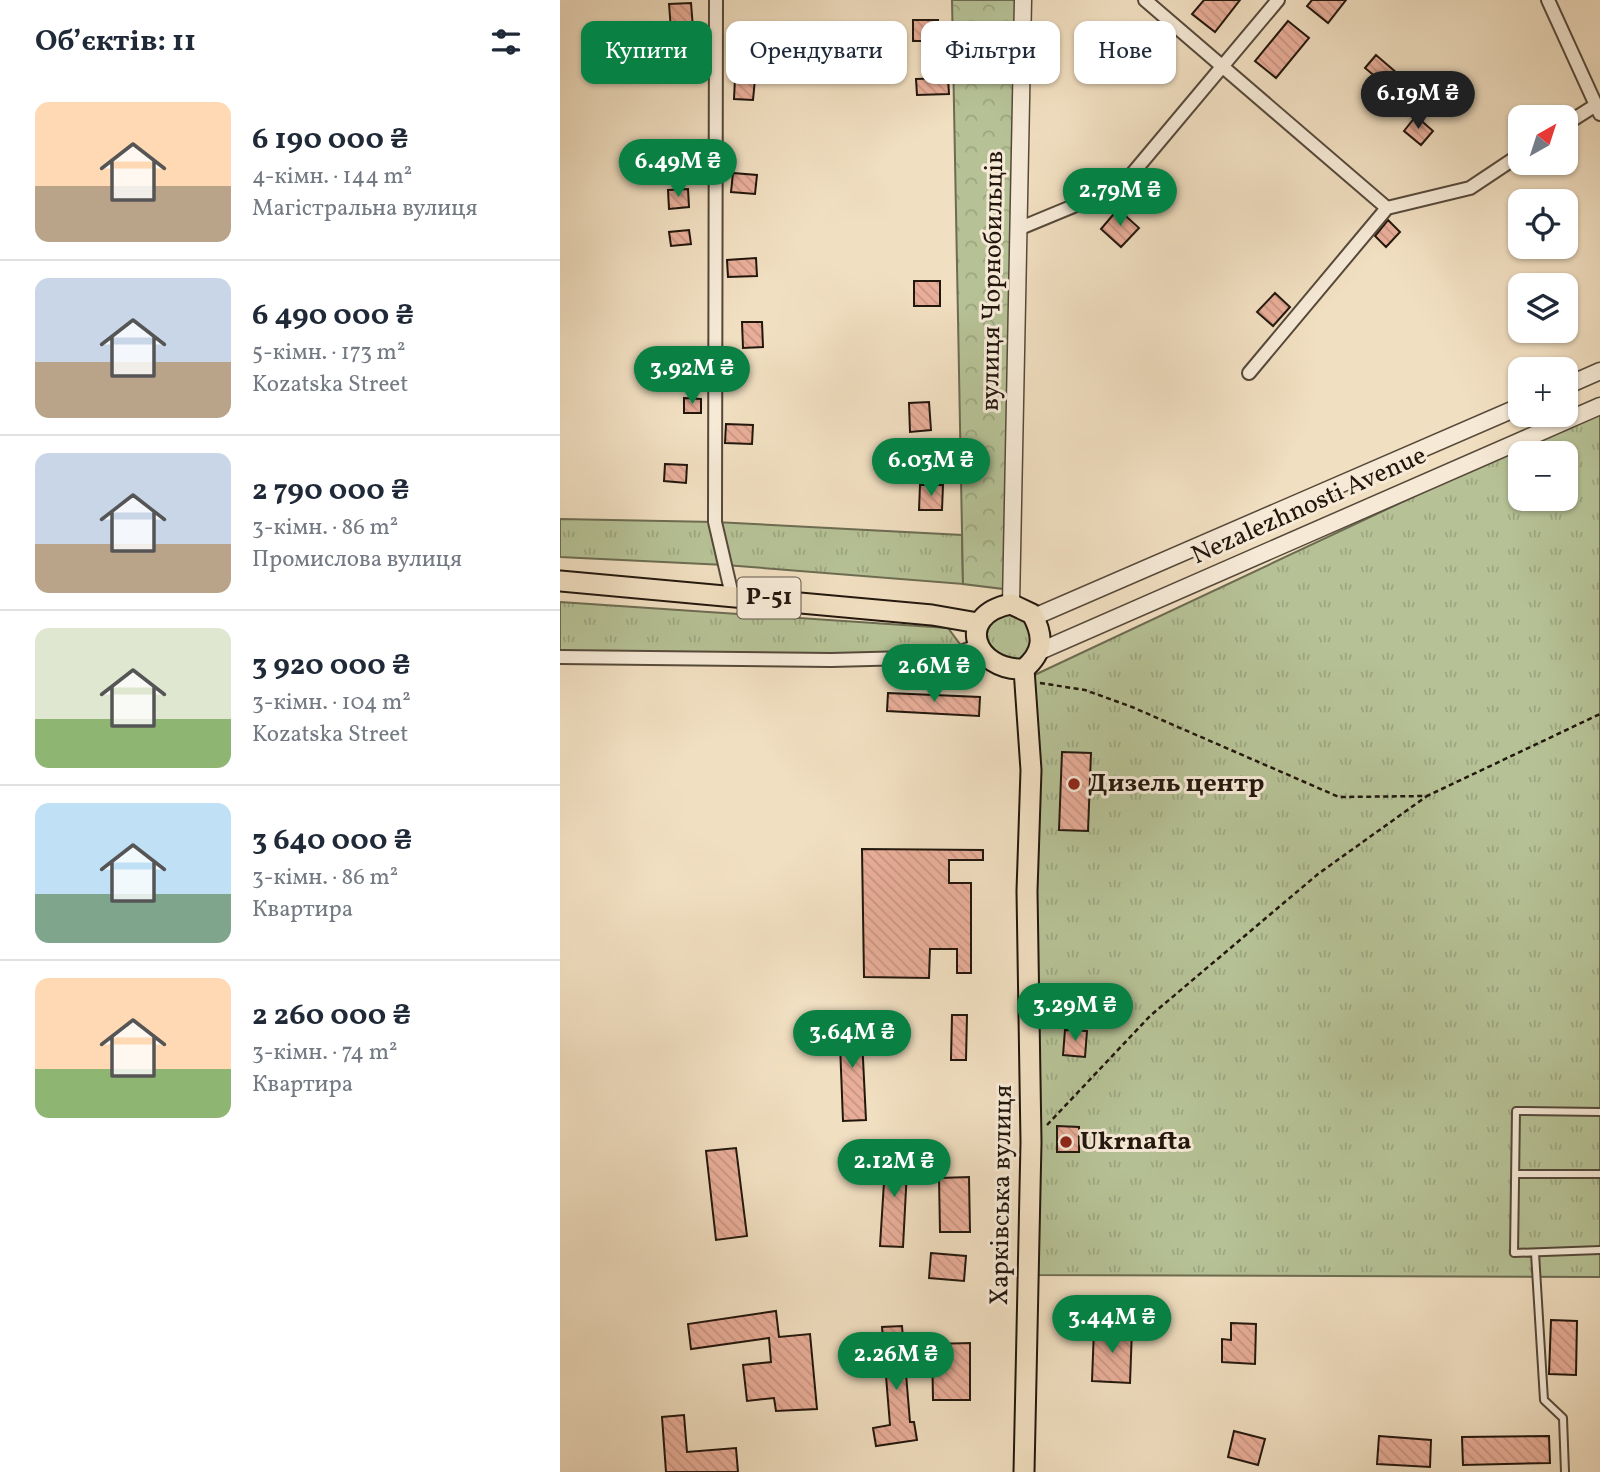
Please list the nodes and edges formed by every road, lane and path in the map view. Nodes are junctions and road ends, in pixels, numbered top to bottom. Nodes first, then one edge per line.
1 (716, 0) edge
2 (1023, 0) edge
3 (1145, 0) edge
4 (1278, 0) edge
5 (1548, 0) edge
6 (1223, 66) junction
7 (1598, 109) edge
8 (1578, 118) edge
9 (1508, 163) edge
10 (1387, 208) junction
11 (1018, 229) junction
12 (1600, 372) edge
13 (1249, 373) dead end
14 (1578, 381) edge
15 (1600, 406) edge
16 (1508, 412) edge
17 (560, 581) edge
18 (732, 595) junction
19 (1011, 604) junction
20 (1034, 617) junction
21 (978, 623) junction
22 (979, 645) junction
23 (1038, 652) junction
24 (560, 657) edge
25 (1025, 675) junction
26 (1600, 714) edge
27 (1427, 796) junction
28 (1600, 1112) edge
29 (1031, 1142) junction
30 (1515, 1174) junction
31 (1600, 1174) edge
32 (1600, 1251) edge
33 (1535, 1253) junction
34 (1024, 1472) edge
35 (1564, 1472) edge

1 - 18 street
2 - 11 street, вулиця Чорнобильців
3 - 6 street
4 - 6 street
5 - 7 street
6 - 10 street
6 - 11 street
7 - 8 street
9 - 10 street
10 - 13 street
11 - 19 street, вулиця Чорнобильців
12 - 14 street
15 - 23 street, Nezalezhnosti Avenue
16 - 20 street, Nezalezhnosti Avenue
17 - 18 main road, Р-51
18 - 21 main road, Р-51
19 - 20 main road
19 - 21 main road
20 - 23 main road
21 - 22 main road
22 - 24 street
22 - 25 main road
23 - 25 main road
25 - 27 path
25 - 29 main road, Харківська вулиця
26 - 27 path
27 - 29 path
28 - 30 lane
29 - 34 main road, Харківська вулиця
30 - 31 lane
30 - 33 lane
32 - 33 lane
33 - 35 lane

